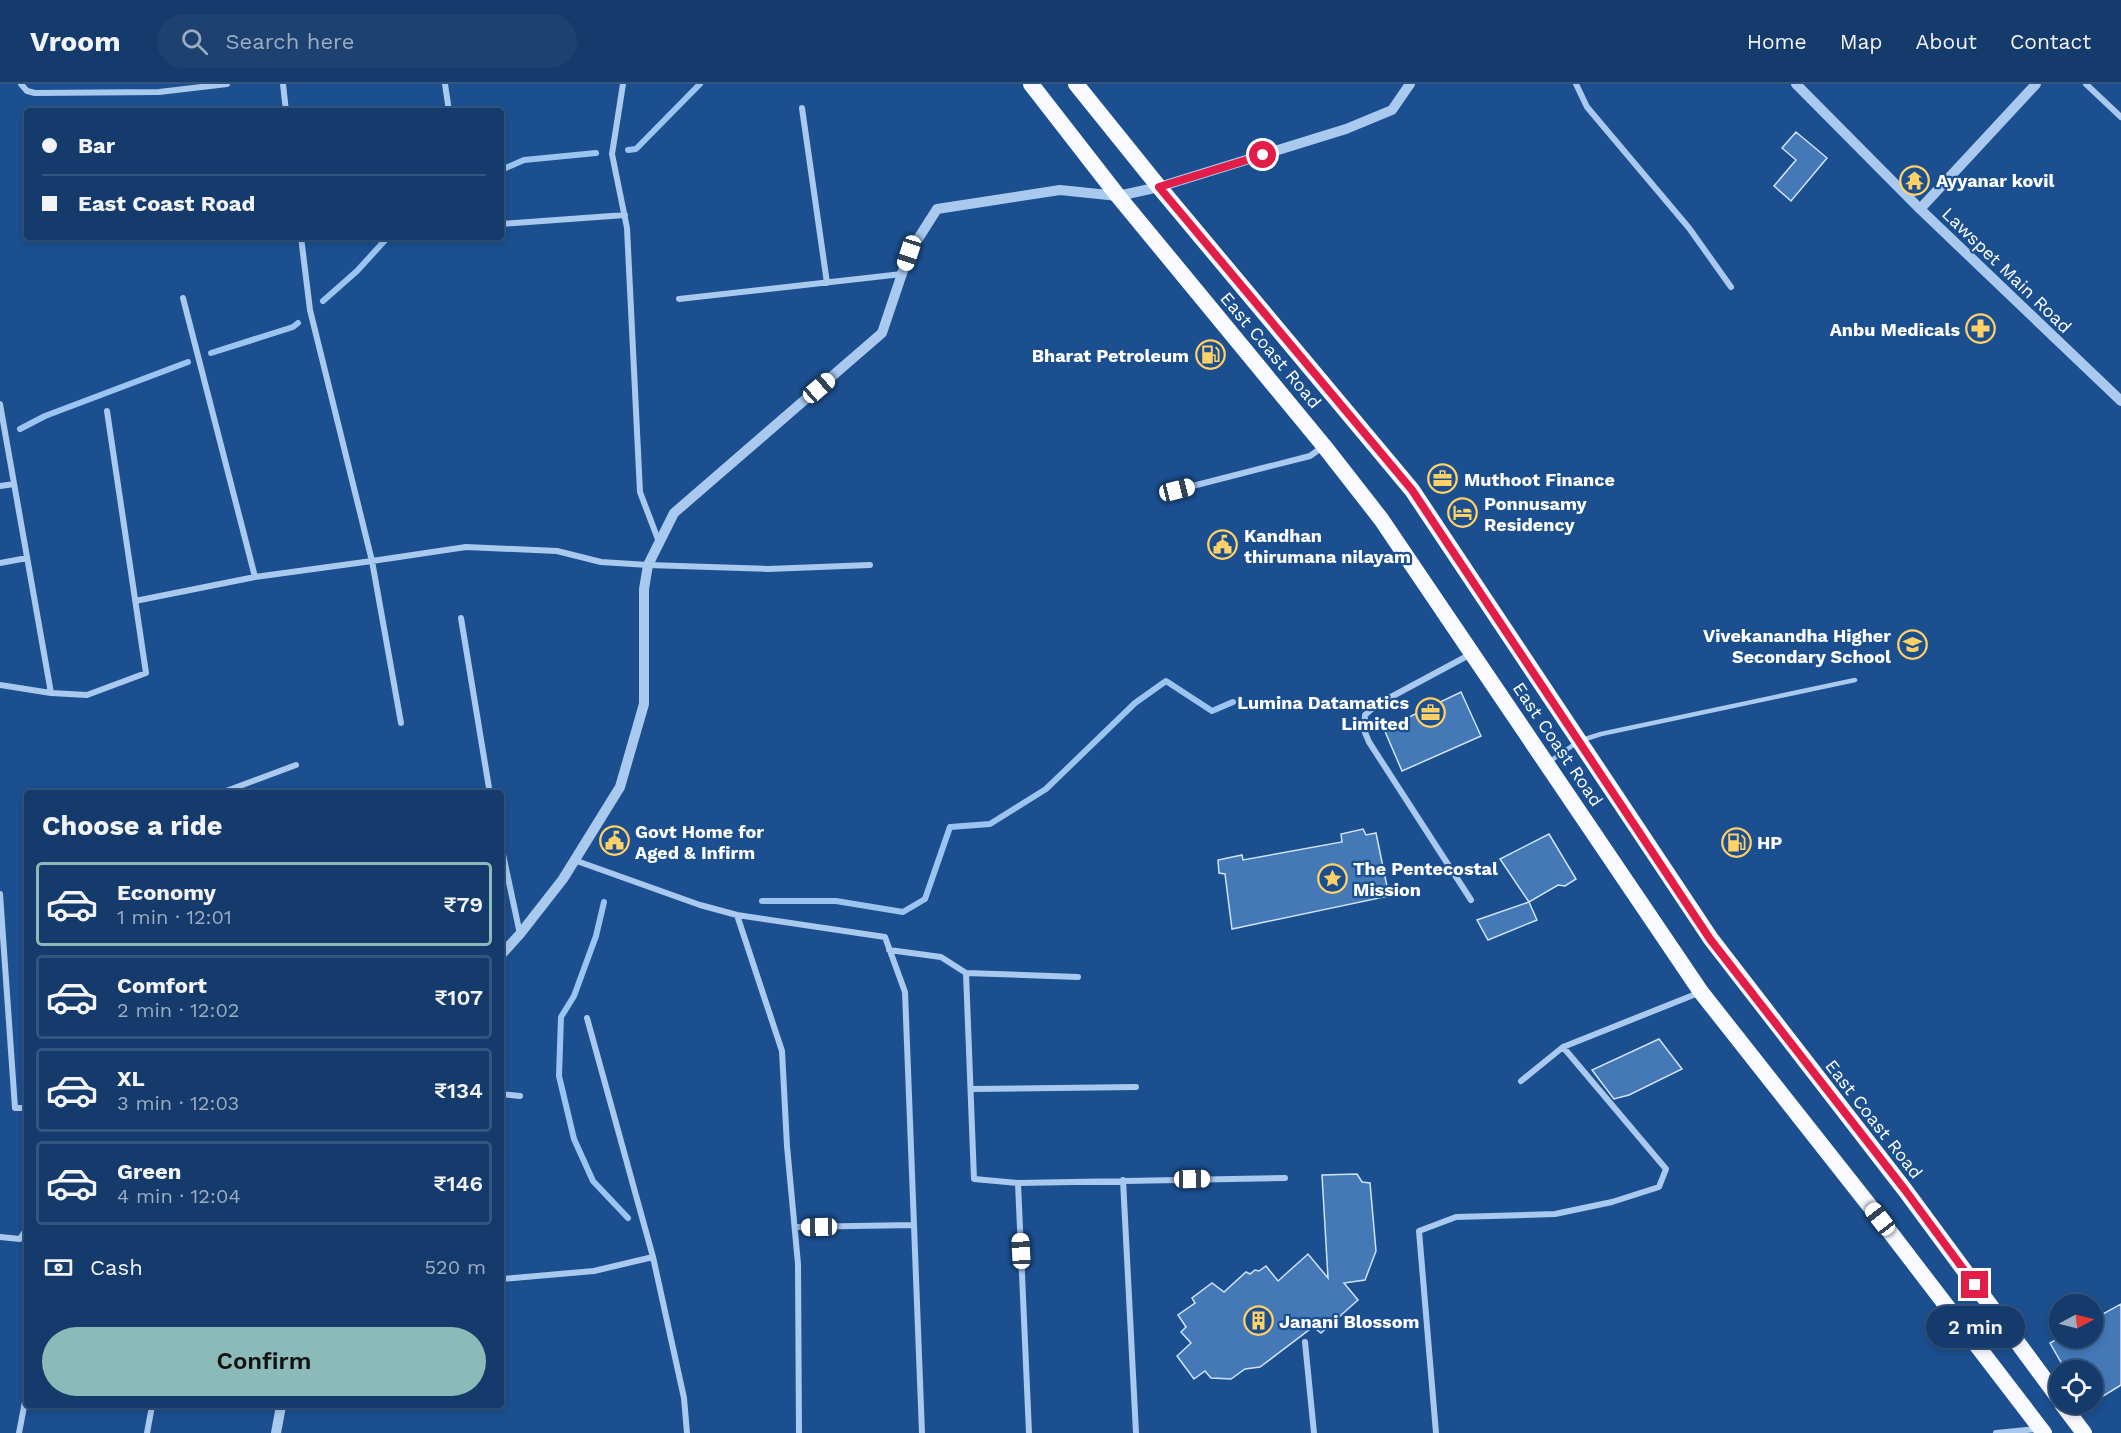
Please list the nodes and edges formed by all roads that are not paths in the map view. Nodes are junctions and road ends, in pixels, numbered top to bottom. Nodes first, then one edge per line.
1 (21, 84) edge
2 (159, 84) edge
3 (227, 84) edge
4 (283, 84) edge
5 (445, 84) edge
6 (623, 84) edge
7 (1031, 84) edge
8 (1410, 84) edge
9 (1576, 84) edge
10 (1797, 84) edge
11 (2036, 84) edge
12 (2086, 84) edge
13 (1080, 85) edge
14 (159, 92) junction
15 (286, 108) edge
16 (449, 108) edge
17 (802, 108) dead end
18 (2121, 117) edge
19 (1159, 187) junction
20 (1118, 196) junction
21 (1920, 209) junction
22 (625, 215) junction
23 (504, 224) edge
24 (301, 240) edge
25 (902, 274) junction
26 (827, 283) junction
27 (1731, 287) dead end
28 (183, 298) dead end
29 (679, 299) dead end
30 (2121, 401) edge
31 (0, 404) edge
32 (107, 411) dead end
33 (1324, 446) junction
34 (14, 484) junction
35 (0, 486) edge
36 (1177, 490) dead end
37 (659, 542) junction
38 (27, 558) junction
39 (372, 561) junction
40 (0, 562) edge
41 (648, 565) junction
42 (870, 565) dead end
43 (255, 577) junction
44 (135, 601) junction
45 (461, 618) dead end
46 (1473, 653) junction
47 (1855, 680) dead end
48 (0, 685) edge
49 (51, 693) junction
50 (401, 723) dead end
51 (1579, 741) junction
52 (1547, 763) junction
53 (296, 765) dead end
54 (229, 790) edge
55 (489, 790) edge
56 (504, 859) edge
57 (574, 860) junction
58 (0, 894) edge
59 (1472, 900) dead end
60 (736, 915) junction
61 (520, 934) junction
62 (889, 950) junction
63 (504, 952) edge
64 (966, 974) junction
65 (1078, 977) dead end
66 (1701, 992) junction
67 (587, 1018) dead end
68 (1563, 1047) junction
69 (1521, 1081) dead end
70 (1136, 1087) dead end
71 (971, 1089) junction
72 (504, 1094) edge
73 (520, 1096) dead end
74 (24, 1108) edge
75 (1285, 1178) dead end
76 (1123, 1180) junction
77 (1018, 1183) junction
78 (914, 1225) junction
79 (795, 1227) junction
80 (24, 1233) edge
81 (0, 1237) edge
82 (653, 1257) junction
83 (504, 1279) edge
84 (1305, 1342) dead end
85 (2049, 1385) edge
86 (24, 1407) edge
87 (152, 1408) edge
88 (280, 1408) edge
89 (2070, 1414) edge
90 (2042, 1431) edge
91 (19, 1433) edge
92 (147, 1433) edge
93 (276, 1433) edge
94 (687, 1433) edge
95 (799, 1433) edge
96 (922, 1433) edge
97 (1029, 1433) edge
98 (1136, 1433) edge
99 (1314, 1433) edge
100 (1436, 1433) edge
101 (1996, 1433) edge
102 (2084, 1433) edge

1 - 14 street
2 - 14 street
3 - 14 street
4 - 15 street
5 - 16 street
6 - 22 street
7 - 20 highway, East Coast Road
8 - 19 street
9 - 27 street
10 - 21 street, Lawspet Main Road
11 - 21 street
12 - 18 street
13 - 19 highway, East Coast Road
17 - 26 street
19 - 20 street
19 - 51 highway, East Coast Road
20 - 25 street
20 - 33 highway, East Coast Road
21 - 30 street, Lawspet Main Road
22 - 23 street
22 - 37 street
24 - 39 street
25 - 26 street
25 - 37 street
26 - 29 street
28 - 43 street
31 - 34 street
32 - 44 street
33 - 36 street
33 - 46 highway, East Coast Road
34 - 35 street
34 - 38 street
37 - 41 street
38 - 40 street
38 - 49 street
39 - 41 street
39 - 43 street
39 - 50 street
41 - 42 street
41 - 57 street
43 - 44 street
44 - 49 street
45 - 55 street
46 - 52 highway, East Coast Road
46 - 59 street
47 - 51 lane
48 - 49 street
51 - 52 lane
51 - 85 highway, East Coast Road
52 - 66 highway, East Coast Road
53 - 54 street
56 - 61 street
57 - 60 street
57 - 61 street
58 - 74 street
60 - 62 street
60 - 79 street
61 - 63 street
62 - 64 street
62 - 78 street
64 - 65 street
64 - 71 street
66 - 68 street
66 - 90 highway, East Coast Road
67 - 82 street
68 - 69 street
68 - 100 street
70 - 71 street
71 - 77 street
72 - 73 street
75 - 76 street
76 - 77 street
76 - 98 street
77 - 97 street
78 - 79 street
78 - 96 street
79 - 95 street
80 - 81 street
82 - 83 street
82 - 94 street
84 - 99 street
86 - 91 street
87 - 92 street
88 - 93 street
89 - 102 highway
90 - 101 street

